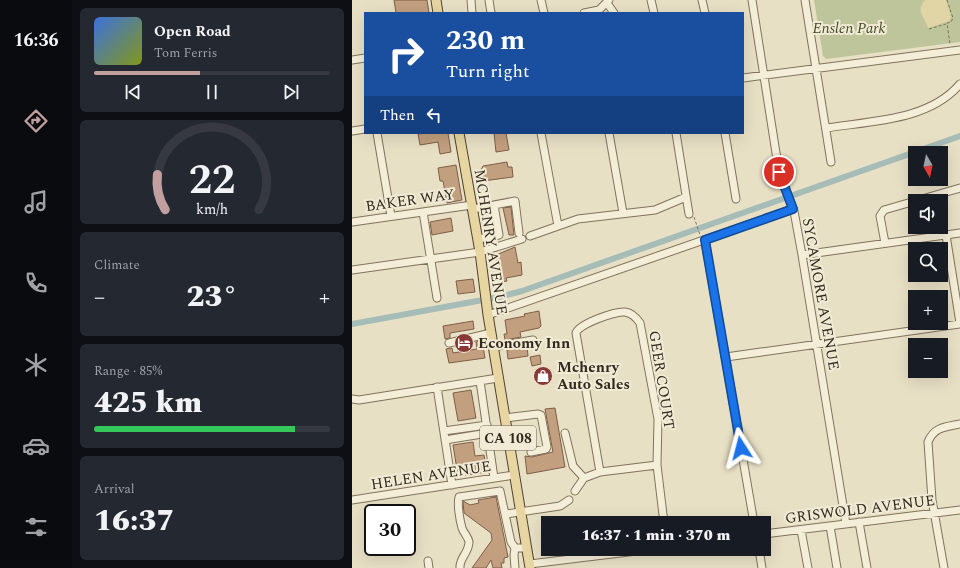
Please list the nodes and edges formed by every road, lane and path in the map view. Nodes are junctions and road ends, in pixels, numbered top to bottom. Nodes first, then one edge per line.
1 (436, 0) edge
2 (470, 0) edge
3 (489, 0) edge
4 (542, 0) edge
5 (651, 0) edge
6 (702, 0) edge
7 (752, 0) edge
8 (805, 0) edge
9 (947, 0) edge
10 (608, 1) edge
11 (438, 12) edge
12 (472, 12) edge
13 (491, 12) edge
14 (544, 12) edge
15 (589, 12) edge
16 (614, 12) edge
17 (654, 12) edge
18 (705, 12) edge
19 (946, 24) junction
20 (929, 29) dead end
21 (950, 44) dead end
22 (958, 50) edge
23 (364, 58) edge
24 (960, 58) edge
25 (352, 60) edge
26 (817, 69) junction
27 (765, 75) junction
28 (744, 78) edge
29 (960, 84) edge
30 (826, 128) junction
31 (364, 129) edge
32 (352, 131) edge
33 (377, 134) edge
34 (459, 134) edge
35 (541, 134) edge
36 (609, 134) edge
37 (676, 134) edge
38 (725, 134) edge
39 (831, 162) dead end
40 (960, 188) edge
41 (514, 197) dead end
42 (686, 197) junction
43 (736, 199) dead end
44 (498, 204) junction
45 (792, 205) junction
46 (472, 207) junction
47 (423, 212) junction
48 (623, 213) junction
49 (391, 216) junction
50 (692, 216) joint
51 (352, 222) edge
52 (558, 226) junction
53 (960, 233) edge
54 (700, 234) dead end
55 (499, 235) junction
56 (946, 235) junction
57 (530, 236) dead end
58 (478, 239) junction
59 (705, 240) junction
60 (885, 243) junction
61 (501, 246) junction
62 (480, 252) junction
63 (802, 256) junction
64 (430, 259) junction
65 (352, 270) edge
66 (437, 298) dead end
67 (488, 312) junction
68 (960, 323) edge
69 (491, 333) junction
70 (533, 340) dead end
71 (449, 343) dead end
72 (816, 344) junction
73 (493, 347) junction
74 (726, 357) junction
75 (498, 378) junction
76 (480, 381) junction
77 (437, 387) junction
78 (352, 399) edge
79 (505, 418) junction
80 (960, 424) edge
81 (444, 431) junction
82 (488, 433) junction
83 (565, 433) dead end
84 (508, 437) junction
85 (445, 440) junction
86 (531, 452) dead end
87 (657, 465) junction
88 (600, 472) junction
89 (514, 475) junction
90 (494, 478) junction
91 (584, 478) junction
92 (452, 485) junction
93 (575, 491) dead end
94 (352, 500) edge
95 (569, 500) dead end
96 (960, 510) edge
97 (521, 512) junction
98 (935, 513) junction
99 (506, 514) junction
100 (663, 516) edge
101 (753, 516) edge
102 (860, 522) junction
103 (846, 524) junction
104 (830, 526) junction
105 (801, 530) junction
106 (771, 533) edge
107 (515, 548) junction
108 (527, 548) junction
109 (602, 556) edge
110 (760, 556) edge
111 (530, 566) edge
112 (460, 568) edge
113 (515, 568) edge
114 (762, 568) edge
115 (808, 568) edge
116 (837, 568) edge
117 (867, 568) edge
118 (944, 568) edge

1 - 11 main road
2 - 12 street
3 - 13 street
4 - 14 street
5 - 17 street
6 - 18 street
7 - 27 street, SYCAMORE AVENUE
8 - 26 street
9 - 19 path
10 - 15 street
10 - 16 street
19 - 20 path
19 - 21 path
22 - 24 street
22 - 26 street
23 - 25 street
26 - 27 street
26 - 30 street
27 - 28 street
27 - 45 street, SYCAMORE AVENUE
29 - 30 street
30 - 39 street
31 - 32 street
33 - 49 street
34 - 46 main road, MCHENRY AVENUE / CA 108
35 - 52 street
36 - 48 street
37 - 42 street
38 - 43 street
40 - 60 street
41 - 44 street
42 - 48 street
42 - 50 street
44 - 46 street, BAKER WAY
44 - 55 street
44 - 61 street
45 - 59 street
45 - 63 street, SYCAMORE AVENUE
46 - 47 street, BAKER WAY
46 - 58 main road, MCHENRY AVENUE / CA 108
47 - 49 street, BAKER WAY
47 - 64 street
48 - 52 street
49 - 51 street, BAKER WAY
50 - 54 path
52 - 57 street
53 - 56 street
55 - 58 street
55 - 61 street
56 - 60 street
56 - 68 street
58 - 62 main road, MCHENRY AVENUE / CA 108
59 - 67 street
59 - 74 street
60 - 63 street
61 - 62 street
62 - 64 street
62 - 67 main road, MCHENRY AVENUE / CA 108
63 - 72 street, SYCAMORE AVENUE
64 - 65 street
64 - 66 street
67 - 69 main road, MCHENRY AVENUE / CA 108
68 - 72 street
69 - 71 street
69 - 73 main road, MCHENRY AVENUE / CA 108
70 - 73 street
72 - 74 street
72 - 103 street, SYCAMORE AVENUE
73 - 75 main road, MCHENRY AVENUE / CA 108
74 - 101 street
75 - 76 street
75 - 79 main road, MCHENRY AVENUE / CA 108
76 - 77 street
76 - 82 street
77 - 78 street
77 - 81 street
79 - 84 main road, MCHENRY AVENUE / CA 108
79 - 86 street
80 - 98 street
81 - 82 street
81 - 85 street
82 - 84 street
82 - 85 street
82 - 90 street
83 - 91 street
84 - 89 main road, MCHENRY AVENUE / CA 108
85 - 92 street
87 - 88 street
87 - 88 street, GEER COURT
87 - 100 street, GEER COURT
88 - 91 street
89 - 90 street, HELEN AVENUE
89 - 97 main road, MCHENRY AVENUE / CA 108
90 - 92 street, HELEN AVENUE
91 - 93 street
92 - 94 street, HELEN AVENUE
95 - 97 street
96 - 98 street, GRISWOLD AVENUE
97 - 99 street
97 - 108 main road, MCHENRY AVENUE / CA 108
98 - 102 street, GRISWOLD AVENUE
98 - 118 street
99 - 107 street
99 - 112 street
102 - 103 street, GRISWOLD AVENUE
102 - 117 street
103 - 104 street, GRISWOLD AVENUE
104 - 105 street, GRISWOLD AVENUE
104 - 116 street
105 - 106 street, GRISWOLD AVENUE
105 - 115 street
107 - 108 street
107 - 113 street
108 - 111 main road, MCHENRY AVENUE / CA 108
109 - 111 street
110 - 114 street

